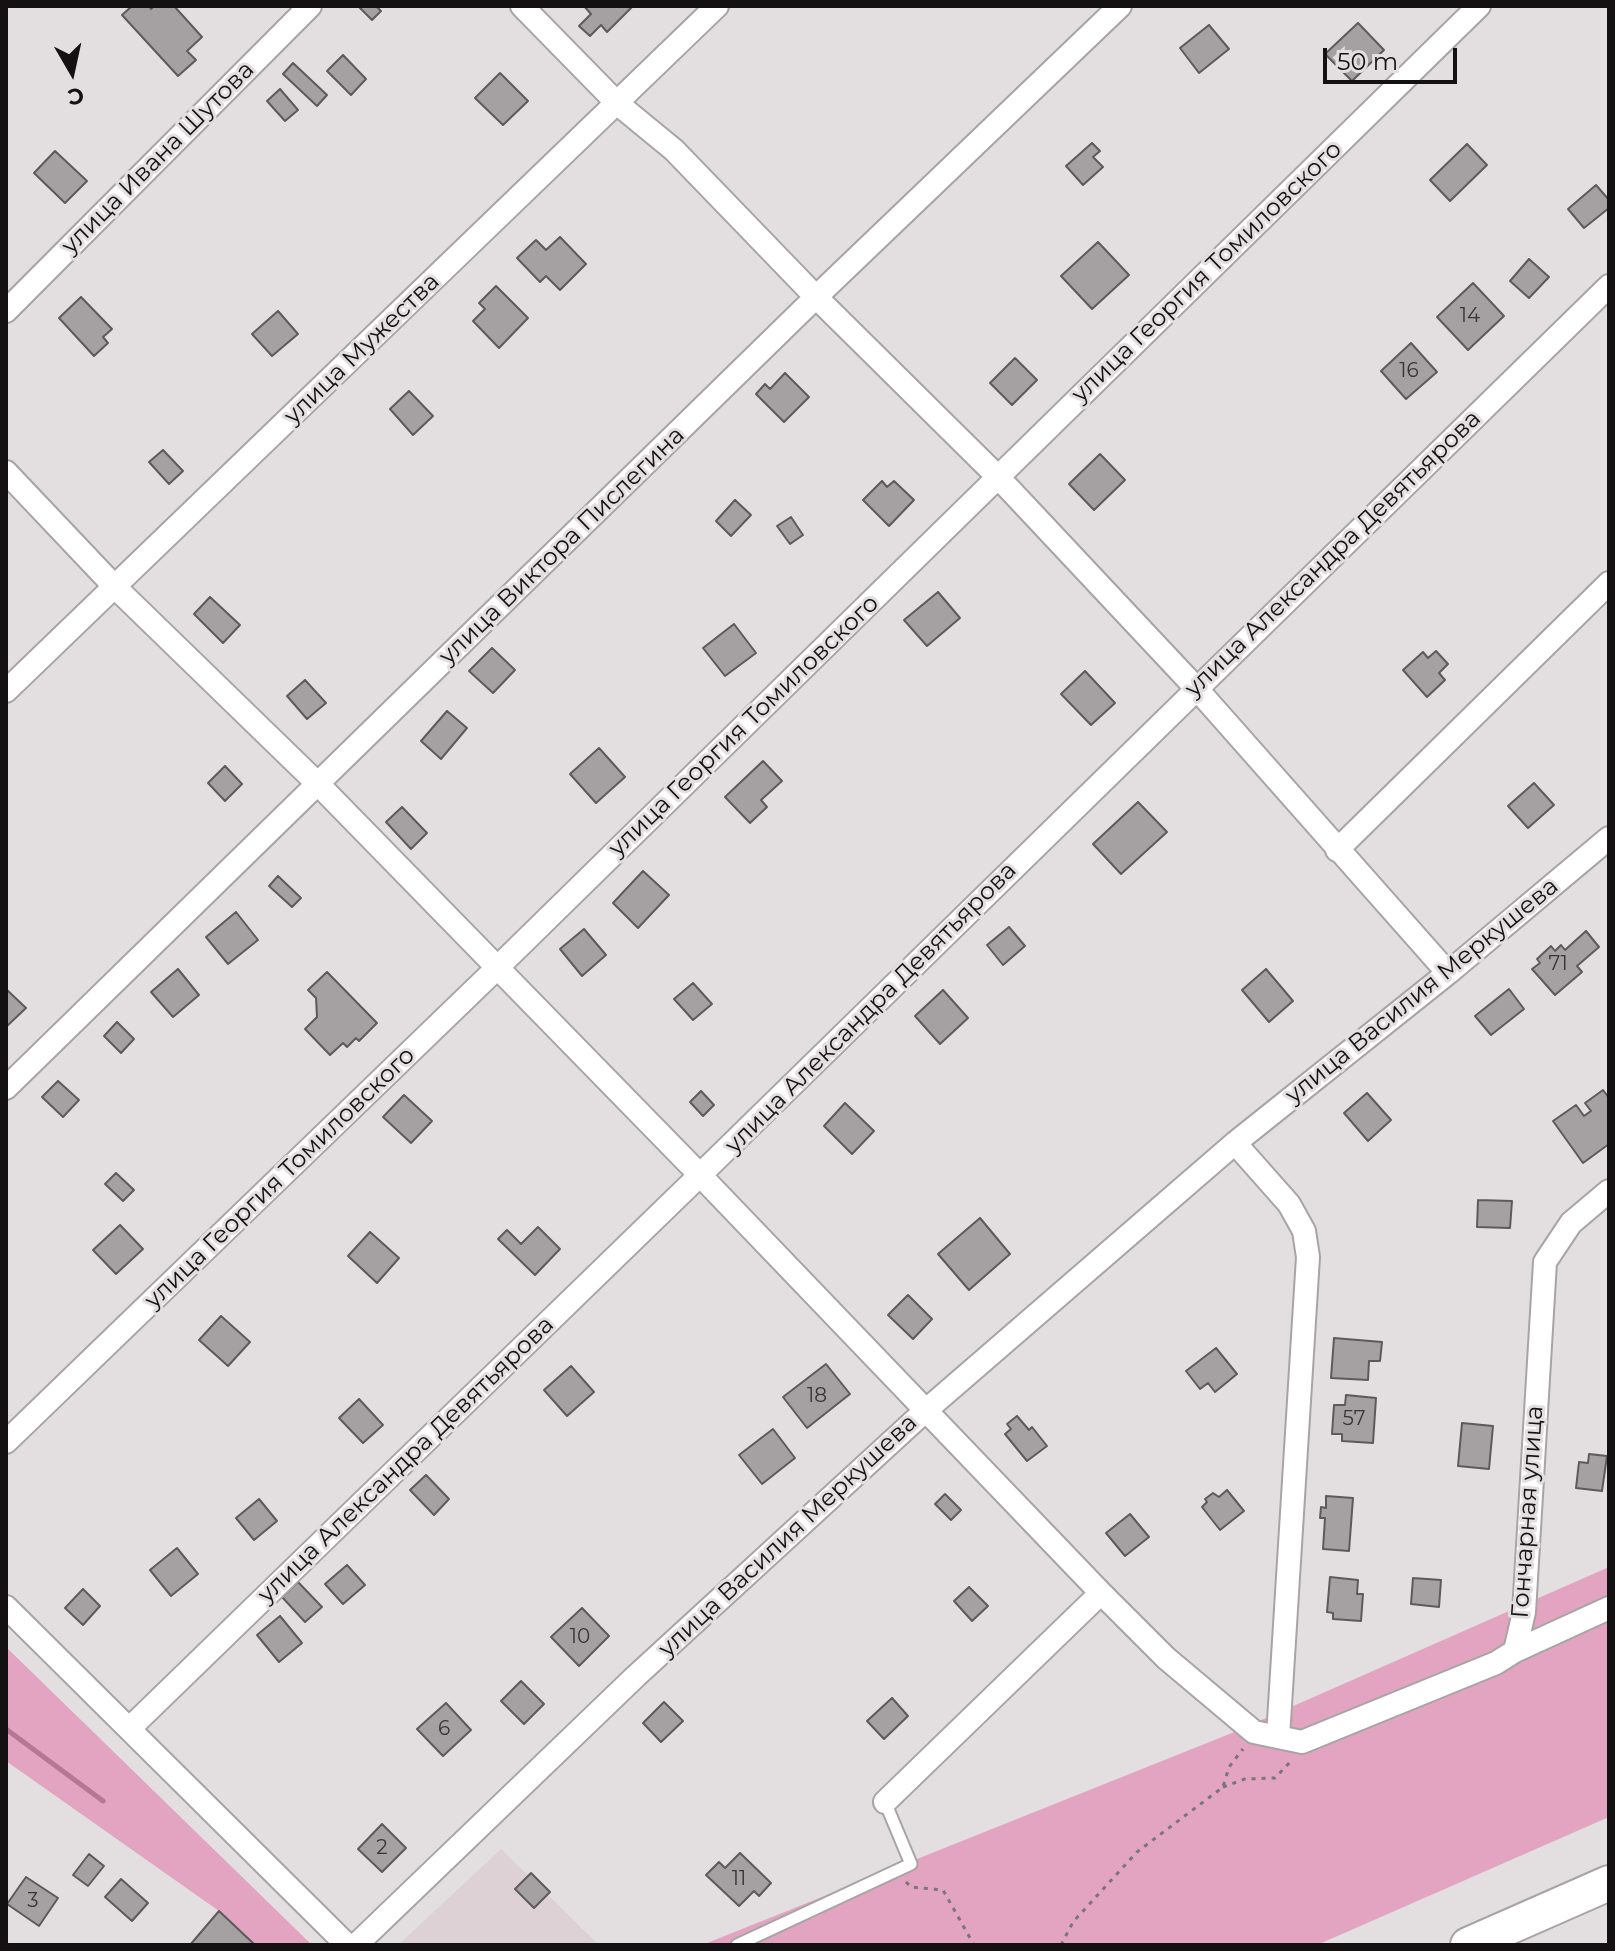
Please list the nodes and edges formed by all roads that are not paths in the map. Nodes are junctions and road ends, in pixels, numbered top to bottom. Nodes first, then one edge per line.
1 (310, 6) edge
2 (522, 6) edge
3 (717, 6) edge
4 (1120, 6) edge
5 (1479, 6) edge
6 (618, 104) junction
7 (1609, 286) edge
8 (816, 297) junction
9 (6, 311) edge
10 (6, 472) edge
11 (998, 477) junction
12 (1609, 583) edge
13 (115, 587) junction
14 (1196, 688) junction
15 (6, 691) edge
16 (319, 785) junction
17 (1609, 838) edge
18 (1337, 850) junction
19 (497, 968) junction
20 (1448, 973) junction
21 (6, 1088) edge
22 (1235, 1143) junction
23 (700, 1175) junction
24 (1609, 1191) edge
25 (924, 1412) junction
26 (6, 1442) edge
27 (1101, 1593) junction
28 (6, 1607) edge
29 (1609, 1608) edge
30 (1515, 1651) junction
31 (130, 1728) junction
32 (1278, 1737) junction
33 (885, 1802) joint
34 (1609, 1883) edge
35 (347, 1945) edge
36 (356, 1945) edge
37 (737, 1945) edge
38 (1468, 1945) edge

1 - 9 street, улица Ивана Шутова
2 - 6 street
3 - 6 street, улица Мужества
4 - 8 street, улица Виктора Пислегина
5 - 11 street, улица Георгия Томиловского
6 - 8 street
6 - 13 street, улица Мужества
7 - 14 street, улица Александра Девятьярова
8 - 11 street
8 - 16 street, улица Виктора Пислегина
10 - 13 street
11 - 14 street
11 - 19 street, улица Георгия Томиловского
12 - 18 street
13 - 15 street, улица Мужества
13 - 16 street
14 - 18 street
14 - 23 street, улица Александра Девятьярова
16 - 19 street
16 - 21 street, улица Виктора Пислегина
17 - 20 street, улица Василия Меркушева
18 - 20 street
19 - 23 street
19 - 26 street, улица Георгия Томиловского
20 - 22 street, улица Василия Меркушева
22 - 25 street, улица Василия Меркушева
22 - 32 street
23 - 25 street
23 - 31 street, улица Александра Девятьярова
24 - 30 street, Гончарная улица
25 - 27 street
25 - 36 street, улица Василия Меркушева
27 - 32 street
27 - 33 street
28 - 31 street
29 - 30 street
30 - 32 street, Гончарная улица
31 - 35 street
33 - 37 lane
34 - 38 main road

